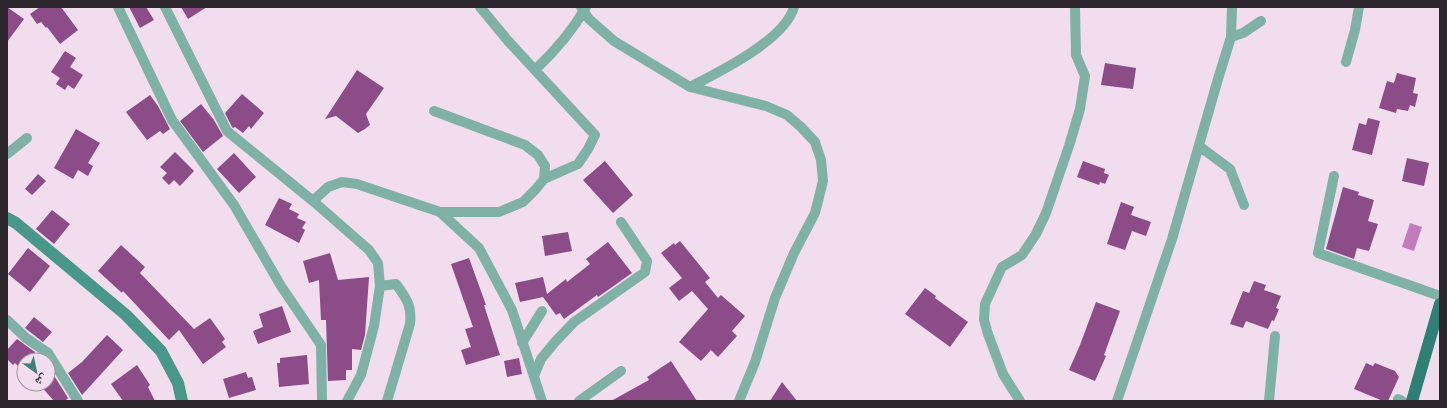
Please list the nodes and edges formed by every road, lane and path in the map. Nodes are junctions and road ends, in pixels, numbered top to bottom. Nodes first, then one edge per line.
1 (118, 7) edge
2 (164, 7) edge
3 (480, 7) edge
4 (794, 7) edge
5 (1075, 7) edge
6 (1232, 7) edge
7 (1359, 7) edge
8 (583, 8) edge
9 (1261, 22) dead end
10 (1231, 37) junction
11 (1346, 62) dead end
12 (535, 70) junction
13 (690, 87) junction
14 (434, 111) dead end
15 (26, 138) dead end
16 (1199, 146) junction
17 (7, 154) edge
18 (1334, 176) dead end
19 (544, 179) junction
20 (313, 201) junction
21 (1244, 204) dead end
22 (440, 212) junction
23 (7, 213) edge
24 (11, 221) edge
25 (621, 222) dead end
26 (1416, 282) dead end
27 (380, 286) junction
28 (1440, 296) edge
29 (1440, 304) edge
30 (542, 311) dead end
31 (7, 320) edge
32 (1275, 336) dead end
33 (522, 343) junction
34 (622, 371) dead end
35 (534, 376) junction
36 (78, 401) edge
37 (182, 401) edge
38 (322, 401) edge
39 (347, 401) edge
40 (387, 401) edge
41 (542, 401) edge
42 (579, 401) edge
43 (739, 401) edge
44 (1020, 401) edge
45 (1117, 401) edge
46 (1268, 401) edge
47 (1412, 401) edge

1 - 38 street
2 - 20 street
3 - 12 street
4 - 13 street
5 - 44 street
6 - 10 street
7 - 11 street
8 - 12 street
8 - 13 street
9 - 10 street
10 - 16 street
12 - 19 street
13 - 43 street
14 - 19 street
15 - 17 street
16 - 21 street
16 - 45 street
18 - 28 street
19 - 22 street
20 - 22 street
20 - 27 street
22 - 33 street
23 - 24 street
24 - 37 street
25 - 35 street
26 - 28 street
27 - 39 street
27 - 40 street
29 - 47 main road
30 - 33 street
31 - 36 street
32 - 46 street
33 - 35 street
34 - 42 street
35 - 41 street

